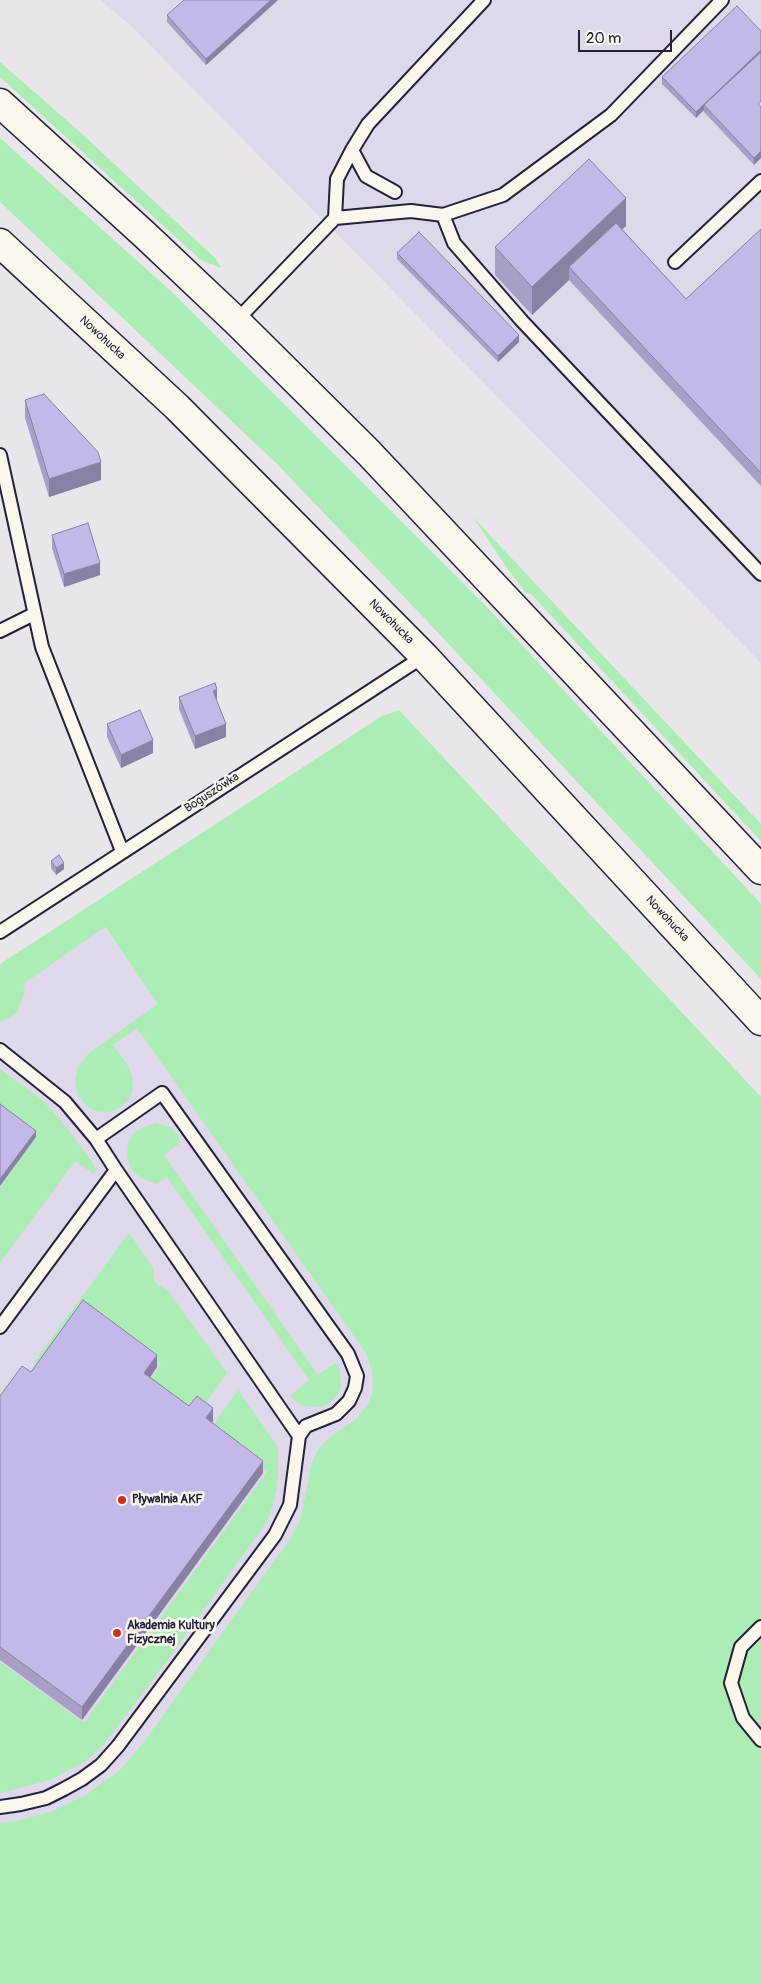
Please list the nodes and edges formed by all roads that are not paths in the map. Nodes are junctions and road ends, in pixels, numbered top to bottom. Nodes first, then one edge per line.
1 (484, 0) edge
2 (722, 0) edge
3 (0, 104) edge
4 (352, 150) junction
5 (761, 181) edge
6 (395, 192) dead end
7 (443, 215) junction
8 (335, 218) junction
9 (0, 243) edge
10 (675, 262) dead end
11 (236, 321) junction
12 (0, 455) edge
13 (761, 574) edge
14 (34, 614) junction
15 (0, 631) edge
16 (424, 656) junction
17 (122, 851) junction
18 (761, 870) edge
19 (0, 932) edge
20 (761, 1021) edge
21 (0, 1050) edge
22 (96, 1139) junction
23 (116, 1170) junction
24 (0, 1327) edge
25 (299, 1436) junction
26 (761, 1627) edge
27 (761, 1740) edge
28 (0, 1807) edge

1 - 4 lane
2 - 7 lane
3 - 11 main road
4 - 6 lane
4 - 8 lane
5 - 10 lane
7 - 8 lane
7 - 13 lane
8 - 11 lane
9 - 16 main road, Nowohucka
11 - 18 main road
12 - 14 lane
14 - 15 lane
14 - 17 lane
16 - 17 lane, Boguszówka
16 - 20 main road, Nowohucka
17 - 19 lane, Boguszówka
21 - 22 lane
22 - 23 lane
22 - 25 lane
23 - 24 lane
23 - 25 lane
25 - 28 lane
26 - 27 lane

